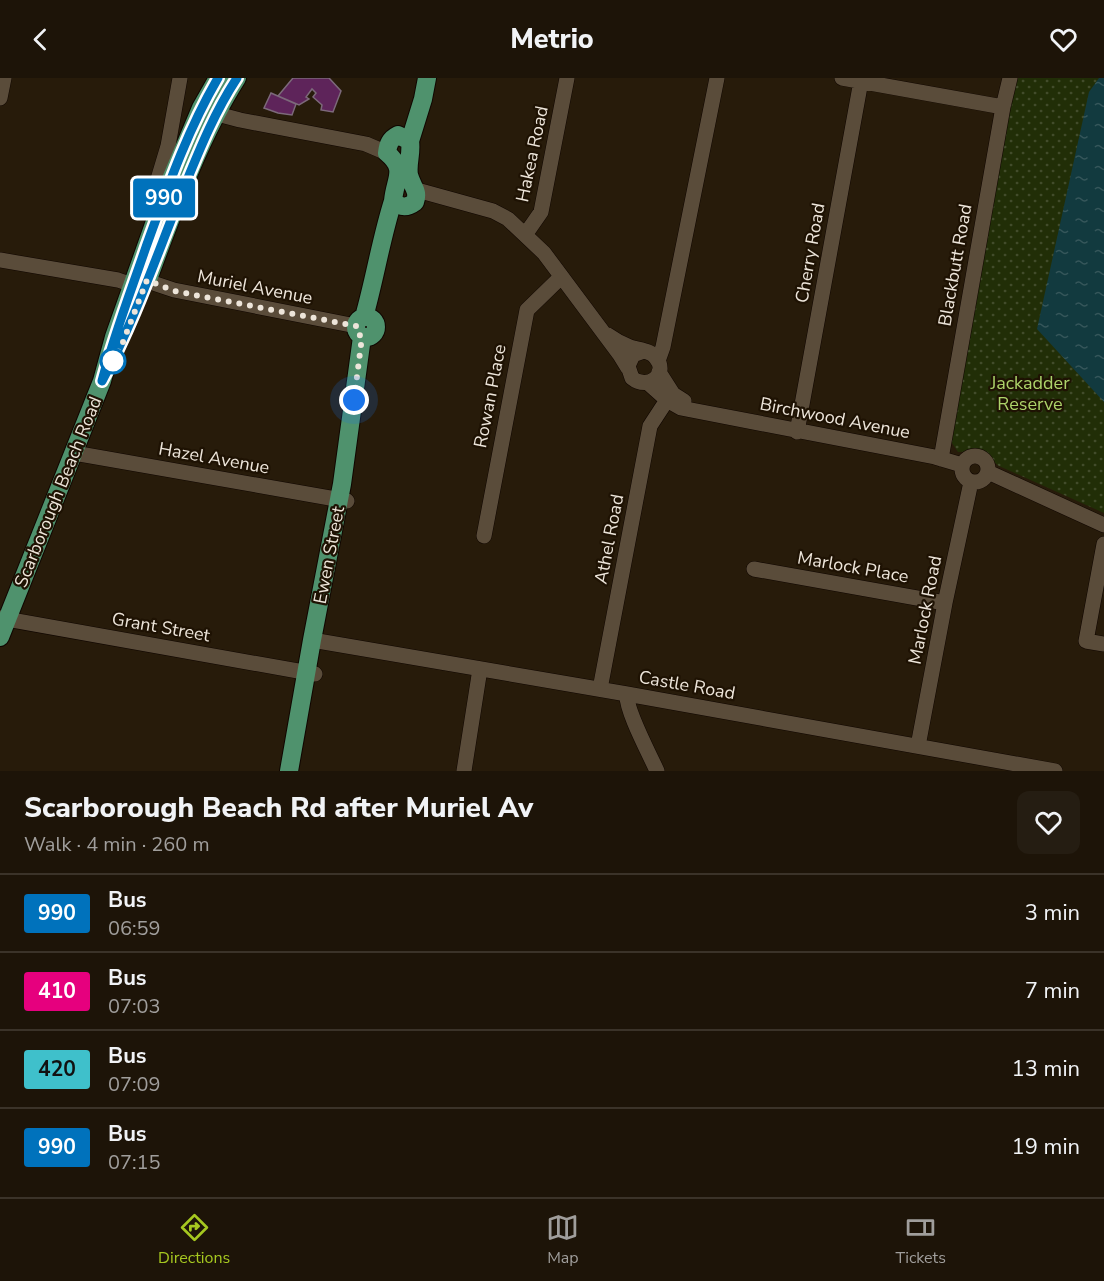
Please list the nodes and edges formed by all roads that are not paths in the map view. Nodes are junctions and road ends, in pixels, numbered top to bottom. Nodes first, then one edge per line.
1 (4, 78) edge
2 (180, 78) edge
3 (218, 78) edge
4 (237, 78) edge
5 (418, 78) edge
6 (427, 78) edge
7 (567, 78) edge
8 (717, 78) edge
9 (843, 78) edge
10 (1010, 78) edge
11 (861, 81) junction
12 (0, 98) edge
13 (1003, 107) junction
14 (208, 111) junction
15 (396, 142) junction
16 (153, 196) dead end
17 (408, 200) junction
18 (525, 235) junction
19 (0, 260) edge
20 (561, 277) junction
21 (141, 285) junction
22 (365, 327) junction
23 (602, 330) junction
24 (651, 364) junction
25 (628, 368) junction
26 (667, 400) junction
27 (701, 412) junction
28 (796, 432) junction
29 (74, 453) junction
30 (941, 459) junction
31 (962, 465) junction
32 (988, 472) junction
33 (971, 483) junction
34 (343, 500) junction
35 (1104, 525) edge
36 (484, 536) dead end
37 (1104, 544) edge
38 (754, 569) dead end
39 (945, 603) junction
40 (2, 625) edge
41 (316, 641) junction
42 (1104, 644) edge
43 (480, 669) junction
44 (311, 673) junction
45 (600, 689) junction
46 (627, 694) junction
47 (918, 747) junction
48 (289, 771) edge
49 (298, 771) edge
50 (464, 771) edge
51 (657, 771) edge
52 (1055, 771) edge

1 - 12 street
2 - 16 street
3 - 14 main road, Scarborough Beach Road
4 - 14 main road, Scarborough Beach Road
5 - 15 main road
6 - 15 main road
7 - 18 street, Hakea Road
8 - 24 street
9 - 11 street
10 - 13 street, Blackbutt Road
11 - 13 street
11 - 28 street, Cherry Road
13 - 30 street, Blackbutt Road
14 - 15 street
14 - 21 main road, Scarborough Beach Road
15 - 17 main road, Ewen Street
15 - 17 main road
17 - 18 street, Birchwood Avenue
17 - 22 main road, Ewen Street
18 - 20 street, Birchwood Avenue
19 - 21 street, Muriel Avenue
20 - 23 street, Birchwood Avenue
20 - 36 street, Rowan Place
21 - 22 street, Muriel Avenue
21 - 29 main road, Scarborough Beach Road
22 - 34 main road, Ewen Street
23 - 24 street, Birchwood Avenue
23 - 25 street, Birchwood Avenue
24 - 25 street
24 - 25 street, Birchwood Avenue
24 - 26 street, Birchwood Avenue
24 - 27 street, Birchwood Avenue
26 - 27 street, Birchwood Avenue
26 - 45 street, Athel Road
27 - 28 street, Birchwood Avenue
28 - 30 street, Birchwood Avenue
29 - 34 street, Hazel Avenue
29 - 40 main road, Scarborough Beach Road
30 - 31 street, Birchwood Avenue
31 - 32 street, Birchwood Avenue
31 - 33 street
32 - 33 street
32 - 35 street, Birchwood Avenue
33 - 39 street, Marlock Road
34 - 41 main road, Ewen Street
37 - 42 street
38 - 39 street, Marlock Place
39 - 47 street, Marlock Road
40 - 44 street, Grant Street
41 - 43 street, Castle Road
41 - 44 main road, Ewen Street
43 - 45 street, Castle Road
43 - 50 street
44 - 48 main road, Ewen Street
44 - 49 main road, Ewen Street
45 - 46 street, Castle Road
46 - 47 street, Castle Road
46 - 51 street
47 - 52 street, Castle Road

